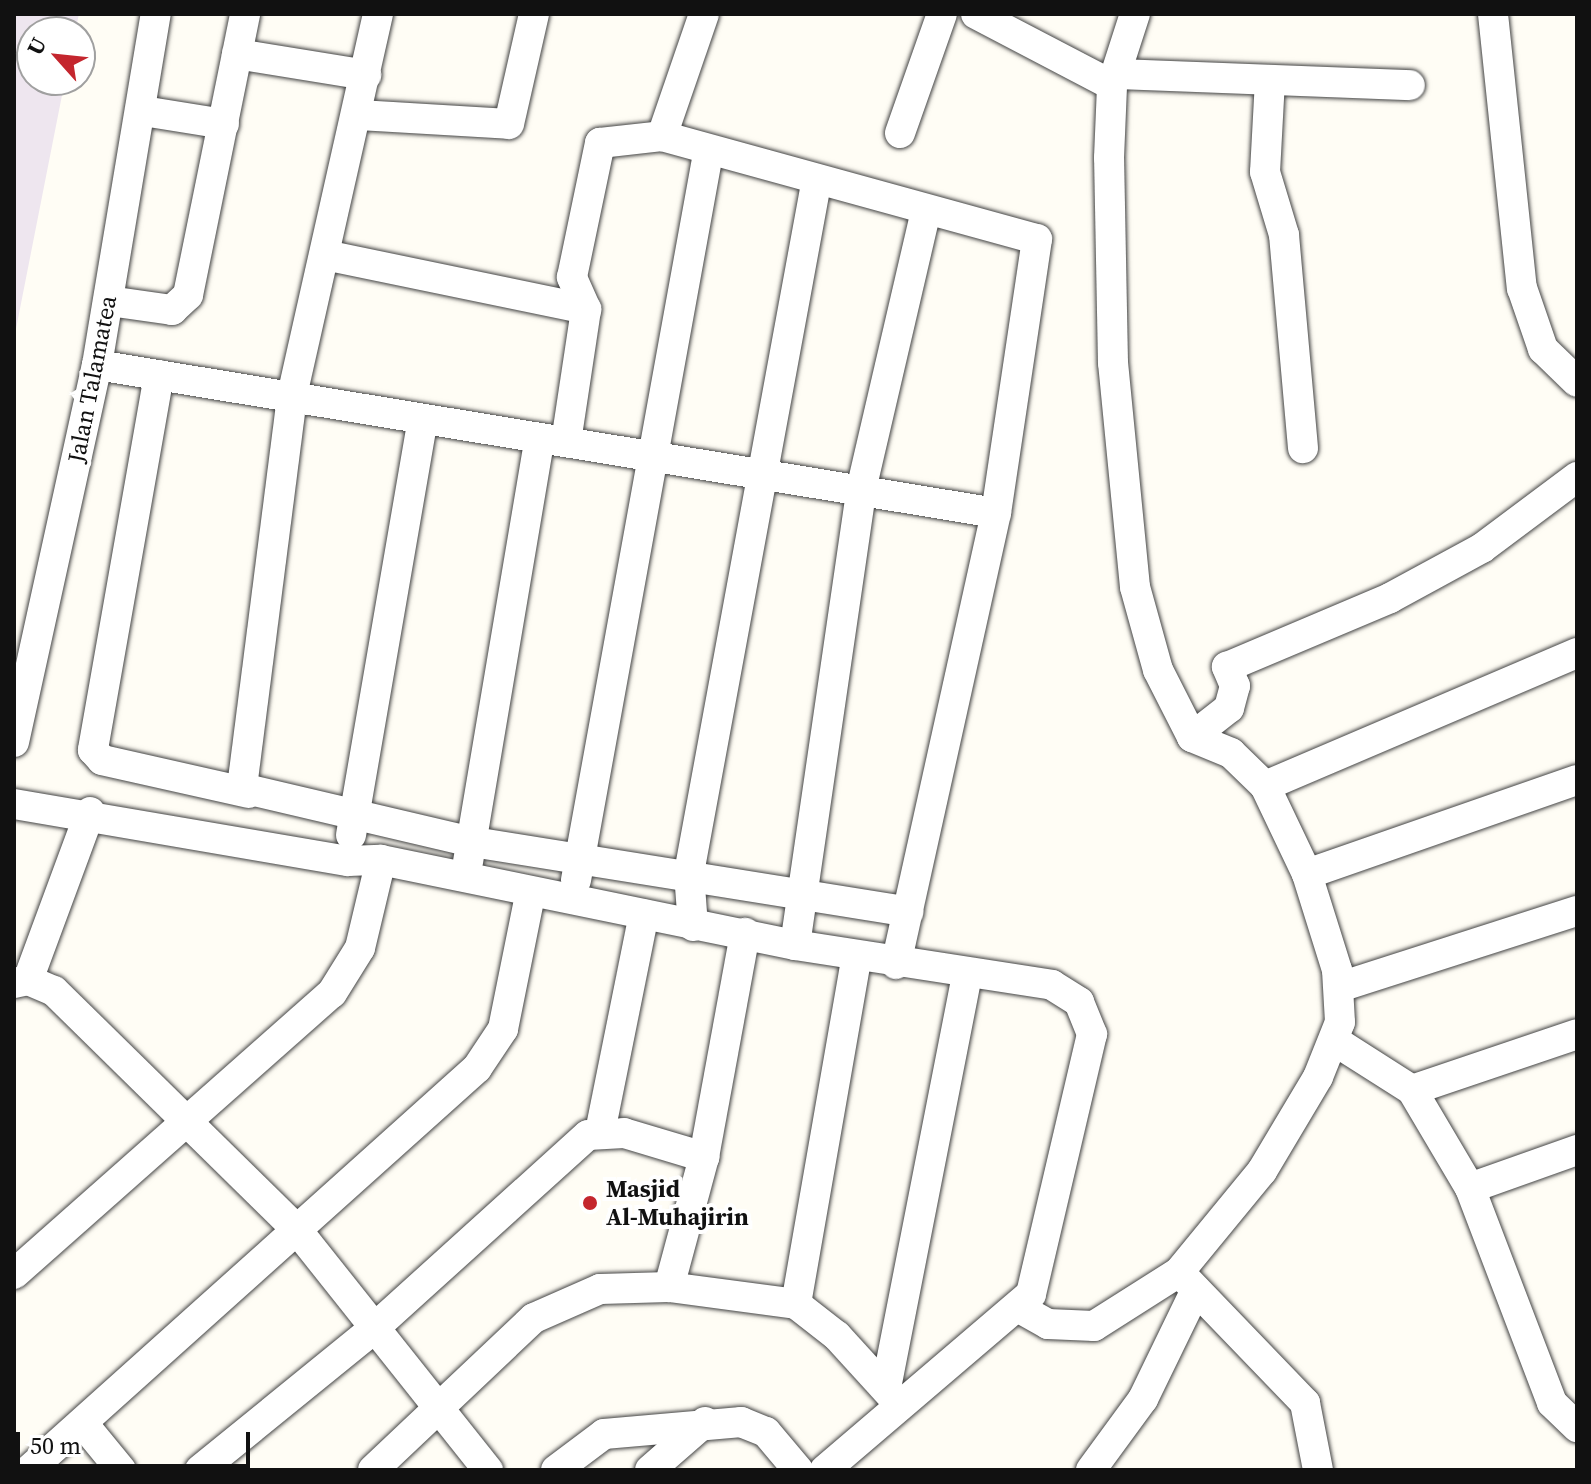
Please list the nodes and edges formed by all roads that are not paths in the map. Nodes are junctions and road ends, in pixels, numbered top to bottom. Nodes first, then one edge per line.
1 (156, 14) edge
2 (245, 14) edge
3 (378, 14) edge
4 (534, 14) edge
5 (704, 14) edge
6 (942, 14) edge
7 (976, 14) edge
8 (1135, 14) edge
9 (1493, 14) edge
10 (237, 54) junction
11 (366, 75) junction
12 (1116, 80) junction
13 (1270, 80) junction
14 (1410, 85) dead end
15 (143, 111) junction
16 (359, 115) junction
17 (224, 124) junction
18 (900, 133) dead end
19 (662, 136) junction
20 (708, 154) junction
21 (816, 184) junction
22 (926, 210) junction
23 (325, 255) junction
24 (109, 301) junction
25 (586, 309) junction
26 (97, 365) junction
27 (159, 375) junction
28 (1577, 382) edge
29 (292, 397) junction
30 (423, 419) junction
31 (553, 440) junction
32 (1303, 448) dead end
33 (653, 456) junction
34 (760, 474) junction
35 (1577, 477) edge
36 (861, 490) junction
37 (996, 513) junction
38 (1577, 653) edge
39 (1192, 737) junction
40 (14, 742) edge
41 (1577, 780) edge
42 (1265, 786) junction
43 (248, 793) junction
44 (14, 804) edge
45 (90, 812) junction
46 (352, 818) junction
47 (473, 842) junction
48 (381, 860) junction
49 (579, 860) junction
50 (348, 861) junction
51 (689, 873) junction
52 (1307, 874) junction
53 (463, 882) junction
54 (798, 892) junction
55 (530, 895) junction
56 (572, 900) junction
57 (1577, 911) edge
58 (908, 912) junction
59 (644, 914) junction
60 (693, 926) junction
61 (745, 933) junction
62 (795, 945) junction
63 (857, 956) junction
64 (896, 964) junction
65 (967, 975) junction
66 (21, 982) edge
67 (1340, 987) junction
68 (1577, 1034) edge
69 (1335, 1041) junction
70 (1412, 1090) junction
71 (186, 1124) junction
72 (600, 1132) junction
73 (1577, 1150) edge
74 (704, 1157) junction
75 (1470, 1188) junction
76 (297, 1230) junction
77 (14, 1274) edge
78 (1188, 1281) junction
79 (669, 1287) junction
80 (796, 1304) junction
81 (1021, 1309) junction
82 (371, 1331) junction
83 (893, 1396) junction
84 (438, 1408) junction
85 (705, 1422) junction
86 (85, 1426) junction
87 (1577, 1427) edge
88 (29, 1470) edge
89 (121, 1470) edge
90 (200, 1470) edge
91 (373, 1470) edge
92 (488, 1470) edge
93 (556, 1470) edge
94 (650, 1470) edge
95 (798, 1470) edge
96 (825, 1470) edge
97 (1091, 1470) edge
98 (1318, 1470) edge

1 - 15 street, Jalan Talamatea
2 - 10 street
3 - 11 street
4 - 16 street
5 - 19 street
6 - 18 street
7 - 12 street
8 - 12 street
9 - 28 street
10 - 11 street
10 - 17 street
11 - 16 street
12 - 13 street
12 - 39 street
13 - 14 street
13 - 32 street
15 - 17 street
15 - 24 street, Jalan Talamatea
16 - 23 street
17 - 24 street
19 - 20 street
19 - 25 street
20 - 21 street
20 - 33 street
21 - 22 street
21 - 34 street
22 - 36 street
22 - 37 street
23 - 25 street
23 - 29 street
24 - 26 street, Jalan Talamatea
25 - 31 street
26 - 27 street
26 - 40 street, Jalan Talamatea
27 - 29 street
27 - 43 street
29 - 30 street
29 - 43 street
30 - 31 street
30 - 46 street
31 - 33 street
31 - 47 street
33 - 34 street
33 - 49 street
34 - 36 street
34 - 51 street
35 - 39 street
36 - 37 street
36 - 54 street
37 - 58 street
38 - 42 street
39 - 42 street
41 - 52 street
42 - 52 street
43 - 46 street
44 - 45 street
45 - 50 street
45 - 66 street
46 - 47 street
46 - 50 street
47 - 49 street
47 - 53 street
48 - 50 street
48 - 53 street
48 - 71 street
49 - 51 street
49 - 56 street
51 - 54 street
51 - 60 street
52 - 67 street
53 - 55 street
54 - 58 street
54 - 62 street
55 - 56 street
55 - 76 street
56 - 59 street
57 - 67 street
58 - 64 street
59 - 60 street
59 - 72 street
60 - 61 street
61 - 62 street
61 - 74 street
62 - 63 street
63 - 64 street
63 - 80 street
64 - 65 street
65 - 81 street
65 - 83 street
66 - 71 street
67 - 69 street
68 - 70 street
69 - 70 street
69 - 78 street
70 - 75 street
71 - 76 street
71 - 77 street
72 - 74 street
72 - 82 street
73 - 75 street
74 - 79 street
75 - 87 street
76 - 82 street
76 - 86 street
78 - 81 street
78 - 97 street
78 - 98 street
79 - 80 street
79 - 84 street
80 - 83 street
81 - 83 street
82 - 84 street
82 - 90 street
83 - 96 street
84 - 91 street
84 - 92 street
85 - 93 street
85 - 94 street
85 - 95 street
86 - 88 street
86 - 89 street

